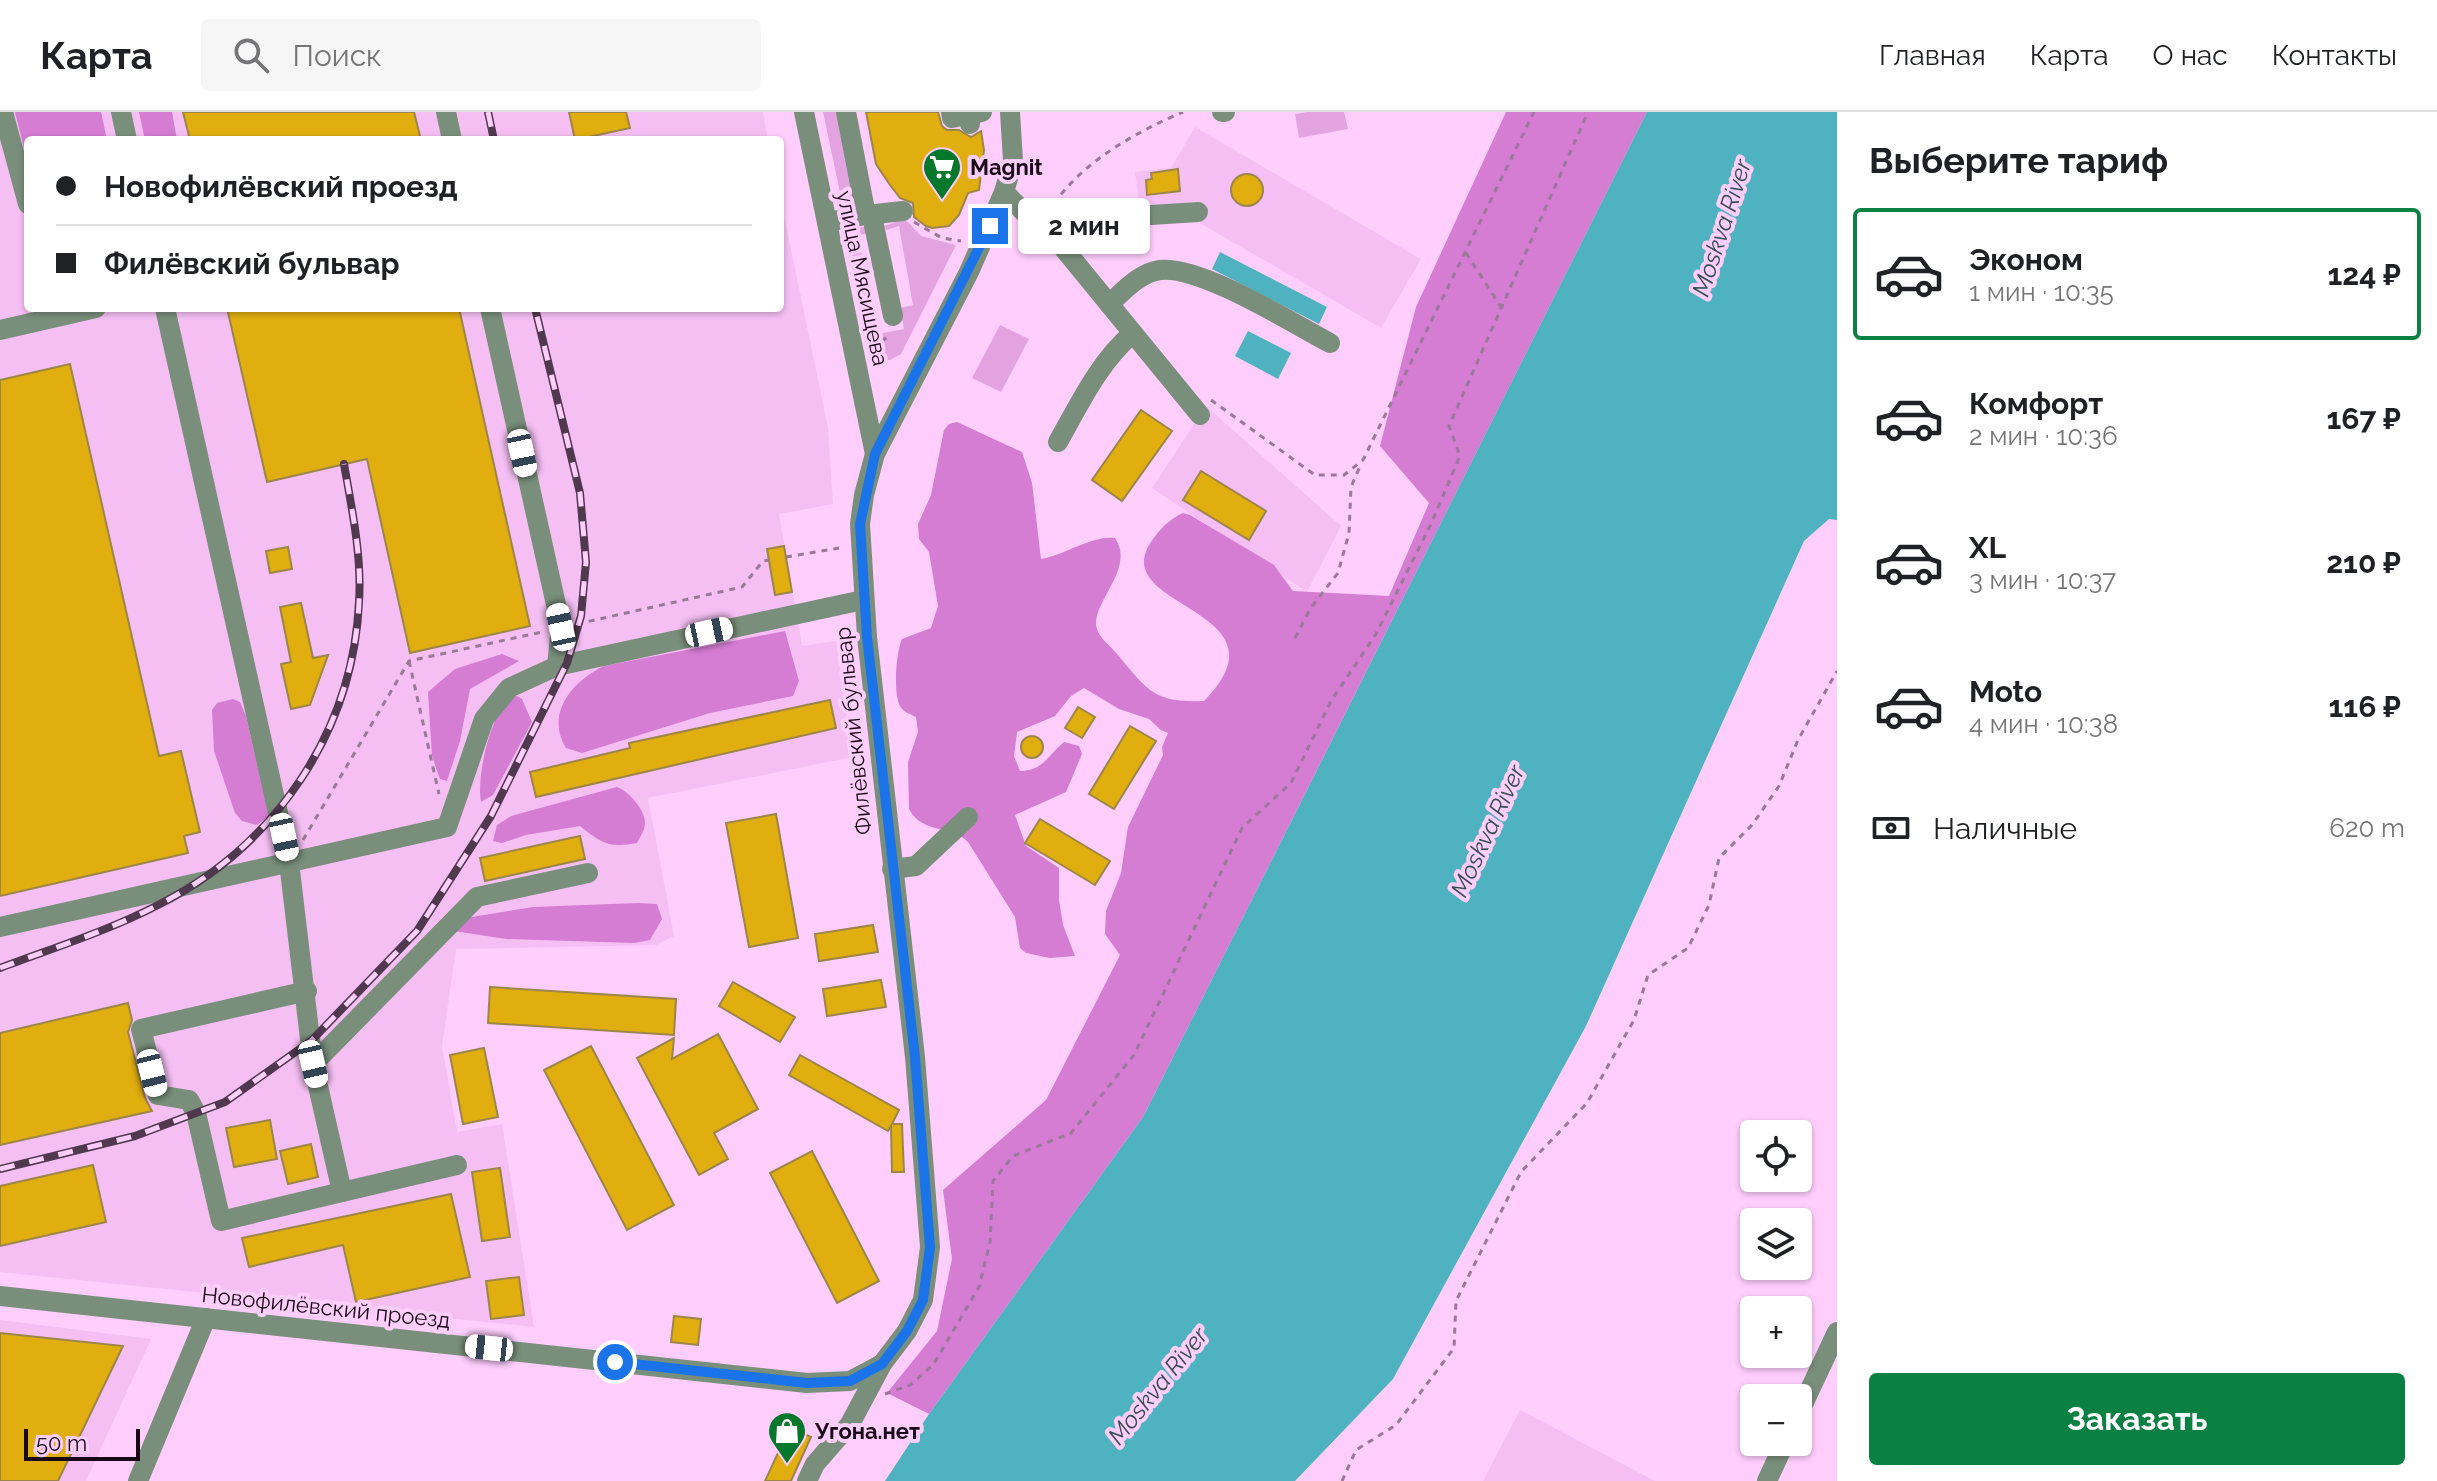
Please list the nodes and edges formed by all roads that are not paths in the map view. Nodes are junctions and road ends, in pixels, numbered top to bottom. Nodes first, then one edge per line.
1 (3, 112) edge
2 (121, 112) edge
3 (446, 112) edge
4 (804, 112) edge
5 (846, 112) edge
6 (951, 112) edge
7 (1010, 112) edge
8 (973, 116) edge
9 (126, 136) edge
10 (451, 136) edge
11 (24, 189) edge
12 (1004, 192) junction
13 (903, 211) road end
14 (1198, 212) dead end
15 (869, 215) junction
16 (827, 222) junction
17 (1042, 222) junction
18 (1109, 304) junction
19 (57, 312) edge
20 (166, 312) edge
21 (491, 312) edge
22 (893, 316) road end
23 (0, 330) edge
24 (1132, 334) junction
25 (1330, 343) dead end
26 (1200, 415) dead end
27 (1058, 442) dead end
28 (875, 454) junction
29 (863, 600) junction
30 (557, 666) junction
31 (968, 817) dead end
32 (289, 862) junction
33 (892, 869) junction
34 (588, 873) dead end
35 (0, 927) edge
36 (307, 991) junction
37 (313, 1064) junction
38 (457, 1165) dead end
39 (342, 1192) junction
40 (0, 1296) edge
41 (206, 1318) junction
42 (1837, 1332) edge
43 (882, 1364) junction
44 (1812, 1385) edge
45 (1779, 1456) edge
46 (138, 1481) edge
47 (807, 1481) edge
48 (1767, 1481) edge

1 - 11 street
2 - 9 street
3 - 10 street
4 - 16 street, улица Мясищева
5 - 15 street
6 - 8 street
7 - 12 street, Филёвский бульвар
12 - 17 street
12 - 28 street, Филёвский бульвар
13 - 15 street
14 - 17 street
15 - 16 street
15 - 22 street
16 - 28 street, улица Мясищева
17 - 18 street
18 - 24 street
18 - 25 street
19 - 23 street
20 - 32 street
21 - 30 street
24 - 26 street
24 - 27 street
28 - 29 street, Филёвский бульвар
29 - 30 street
29 - 33 street, Филёвский бульвар
30 - 32 street
31 - 33 street
32 - 35 street
32 - 36 street
33 - 43 street, Филёвский бульвар
34 - 37 street
36 - 37 street
36 - 39 street
37 - 39 street
38 - 39 street
40 - 41 street, Новофилёвский проезд
41 - 43 street, Новофилёвский проезд
41 - 46 street
42 - 44 street
43 - 47 street, Филёвский бульвар
45 - 48 street

